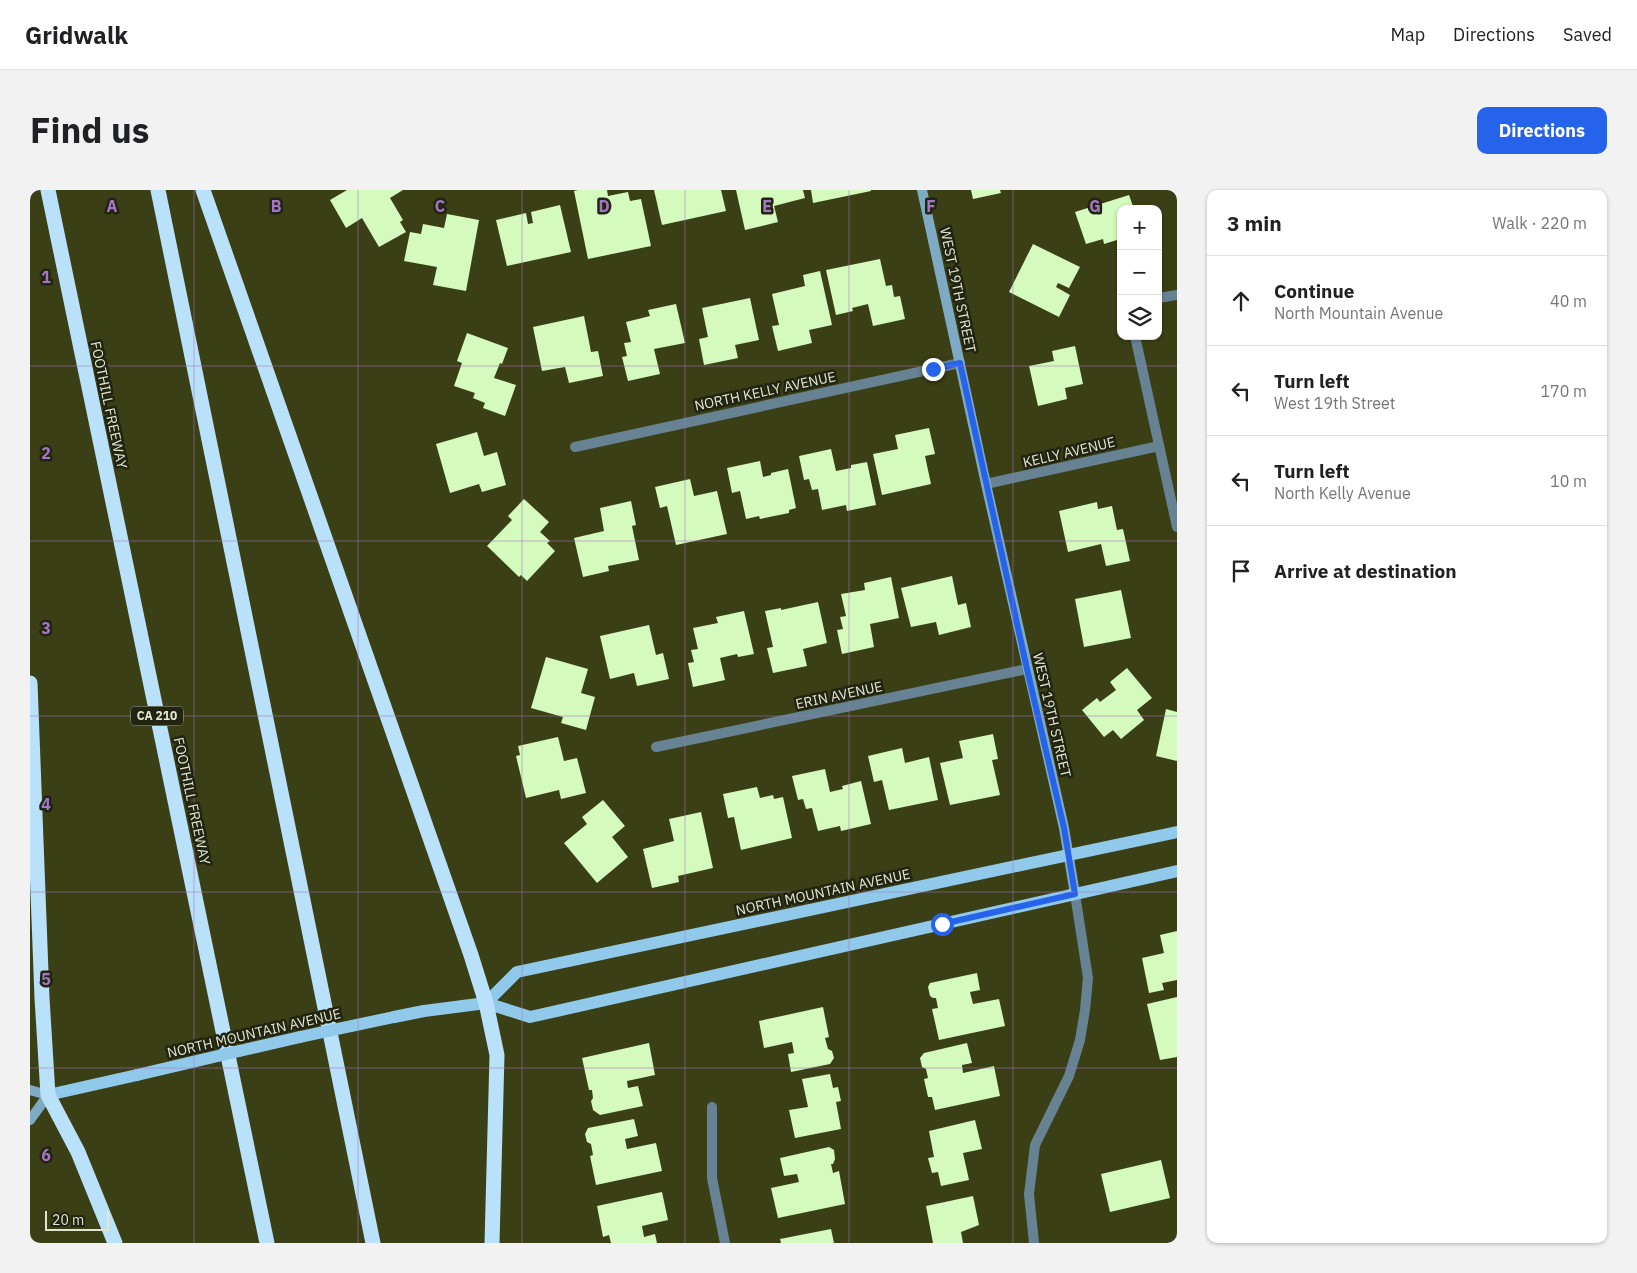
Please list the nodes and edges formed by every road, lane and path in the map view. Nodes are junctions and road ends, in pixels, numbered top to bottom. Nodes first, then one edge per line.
1 (48, 190) edge
2 (158, 190) edge
3 (203, 190) edge
4 (922, 190) edge
5 (1177, 294) edge
6 (1162, 297) edge
7 (1136, 340) edge
8 (960, 363) junction
9 (1159, 446) junction
10 (575, 447) dead end
11 (986, 484) junction
12 (1177, 527) edge
13 (1027, 669) junction
14 (30, 683) edge
15 (656, 748) dead end
16 (1177, 832) edge
17 (1069, 855) junction
18 (1177, 871) edge
19 (1075, 894) junction
20 (486, 1003) junction
21 (30, 1090) edge
22 (48, 1095) junction
23 (712, 1107) dead end
24 (30, 1120) edge
25 (115, 1243) edge
26 (267, 1243) edge
27 (373, 1243) edge
28 (492, 1243) edge
29 (725, 1243) edge
30 (1034, 1243) edge

1 - 26 highway, FOOTHILL FREEWAY / CA 210
2 - 27 highway
3 - 20 highway
4 - 8 main road, WEST 19TH STREET
5 - 6 street
7 - 9 street
8 - 10 street, NORTH KELLY AVENUE
8 - 11 main road, WEST 19TH STREET
9 - 11 street, KELLY AVENUE
9 - 12 street
11 - 13 main road, WEST 19TH STREET
13 - 15 street, ERIN AVENUE
13 - 17 main road, WEST 19TH STREET
14 - 22 highway
16 - 17 main road, NORTH MOUNTAIN AVENUE
17 - 19 main road, WEST 19TH STREET
17 - 20 main road, NORTH MOUNTAIN AVENUE
18 - 19 main road, NORTH MOUNTAIN AVENUE
19 - 20 main road, NORTH MOUNTAIN AVENUE
19 - 30 street, WEST 19TH STREET
20 - 22 main road, NORTH MOUNTAIN AVENUE, bridge
20 - 28 highway
21 - 22 main road, NORTH MOUNTAIN AVENUE
22 - 24 main road
22 - 25 highway
23 - 29 street

